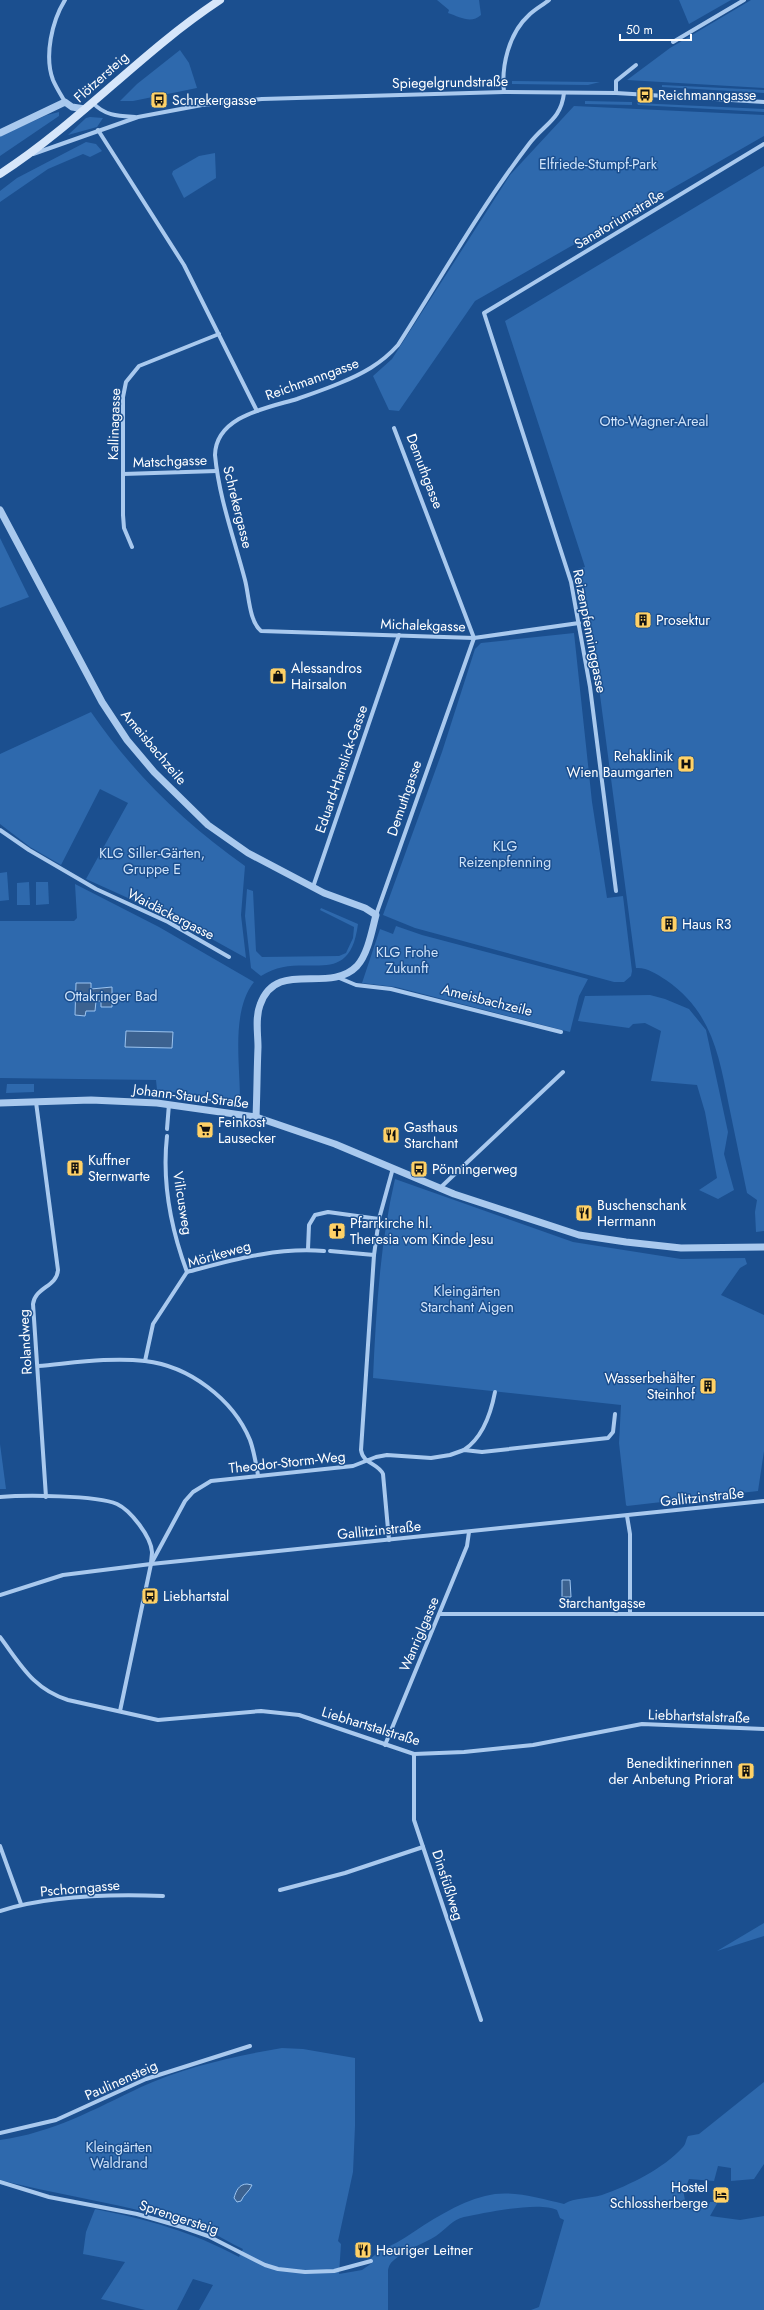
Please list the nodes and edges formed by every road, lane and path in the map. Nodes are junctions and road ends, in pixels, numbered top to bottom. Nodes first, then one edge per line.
1 (65, 0) edge
2 (220, 0) edge
3 (549, 0) edge
4 (744, 0) edge
5 (673, 42) dead end
6 (636, 65) dead end
7 (504, 92) junction
8 (564, 93) junction
9 (616, 94) junction
10 (65, 102) junction
11 (764, 102) edge
12 (93, 103) junction
13 (85, 109) junction
14 (138, 117) junction
15 (98, 130) junction
16 (0, 133) edge
17 (764, 144) edge
18 (28, 156) junction
19 (0, 174) edge
20 (484, 313) joint
21 (219, 334) junction
22 (258, 411) junction
23 (394, 428) dead end
24 (216, 471) junction
25 (123, 474) junction
26 (0, 510) edge
27 (132, 548) dead end
28 (579, 623) junction
29 (266, 633) joint
30 (399, 635) junction
31 (474, 638) junction
32 (0, 830) edge
33 (313, 887) junction
34 (616, 891) dead end
35 (376, 915) junction
36 (229, 957) dead end
37 (336, 977) junction
38 (561, 1032) dead end
39 (563, 1072) dead end
40 (36, 1102) junction
41 (0, 1103) edge
42 (170, 1104) junction
43 (256, 1117) junction
44 (167, 1130) dead end
45 (167, 1136) dead end
46 (393, 1168) junction
47 (440, 1188) junction
48 (379, 1219) junction
49 (764, 1247) edge
50 (308, 1249) junction
51 (324, 1251) dead end
52 (330, 1251) dead end
53 (374, 1255) junction
54 (186, 1272) junction
55 (145, 1361) junction
56 (38, 1366) junction
57 (495, 1392) dead end
58 (615, 1414) dead end
59 (464, 1450) junction
60 (365, 1460) junction
61 (258, 1476) junction
62 (0, 1497) edge
63 (46, 1498) junction
64 (764, 1501) edge
65 (627, 1516) junction
66 (469, 1532) junction
67 (389, 1540) junction
68 (151, 1564) junction
69 (0, 1595) edge
70 (440, 1614) junction
71 (630, 1614) junction
72 (764, 1614) edge
73 (0, 1637) edge
74 (120, 1711) junction
75 (764, 1729) edge
76 (385, 1744) junction
77 (414, 1754) junction
78 (0, 1846) edge
79 (423, 1847) junction
80 (280, 1890) dead end
81 (163, 1896) dead end
82 (20, 1904) junction
83 (0, 1911) edge
84 (481, 2020) dead end
85 (250, 2046) dead end
86 (0, 2133) edge
87 (0, 2182) edge
88 (371, 2261) dead end

1 - 10 street
2 - 12 main road, Flötzersteig
3 - 7 street
4 - 5 street
6 - 9 street
7 - 8 street, Spiegelgrundstraße
7 - 14 street, Spiegelgrundstraße
8 - 9 street, Spiegelgrundstraße
8 - 22 street, Reichmanngasse
9 - 11 street, Spiegelgrundstraße
10 - 13 street
10 - 16 street, Flötzersteig
12 - 13 main road, Flötzersteig
12 - 14 street, Spiegelgrundstraße
13 - 18 main road, Flötzersteig
14 - 15 street, Spiegelgrundstraße
15 - 18 street, Spiegelgrundstraße
15 - 21 street
17 - 20 street, Sanatoriumstraße
18 - 19 main road, Flötzersteig
20 - 28 street, Reizenpfenninggasse
21 - 22 street
21 - 25 street, Kallinagasse
22 - 24 street, Schrekergasse
23 - 31 street, Demuthgasse
24 - 25 street, Matschgasse
24 - 29 street, Schrekergasse
25 - 27 street, Kallinagasse
26 - 33 street, Ameisbachzeile
28 - 31 street, Michalekgasse
28 - 34 street, Reizenpfenninggasse
29 - 30 street, Michalekgasse
30 - 31 street, Michalekgasse
30 - 33 street, Eduard-Hanslick-Gasse
31 - 35 street, Demuthgasse
32 - 36 street, Waidäckergasse
33 - 35 street, Ameisbachzeile
35 - 37 street, Demuthgasse
37 - 38 street, Ameisbachzeile
37 - 43 street, Demuthgasse
39 - 47 street
40 - 41 street, Johann-Staud-Straße
40 - 42 street, Johann-Staud-Straße
40 - 56 street, Rolandweg
42 - 43 street, Johann-Staud-Straße
42 - 44 street
43 - 46 street, Johann-Staud-Straße
45 - 54 street, Vilicusweg
46 - 47 street, Johann-Staud-Straße
46 - 48 street
47 - 49 street, Johann-Staud-Straße
48 - 50 street
48 - 53 street
50 - 51 street, Mörikeweg
50 - 54 street, Mörikeweg
52 - 53 street
53 - 60 street
54 - 55 street, Mörikeweg
55 - 56 street
55 - 61 street
56 - 63 street, Rolandweg
57 - 59 street
58 - 59 street, Theodor-Storm-Weg
59 - 60 street, Theodor-Storm-Weg
60 - 61 street, Theodor-Storm-Weg
60 - 67 street
61 - 68 street, Theodor-Storm-Weg
62 - 63 street
63 - 68 street
64 - 65 street, Gallitzinstraße
65 - 66 street, Gallitzinstraße
65 - 71 street
66 - 67 street, Gallitzinstraße
66 - 70 street, Wanriglgasse
67 - 68 street, Gallitzinstraße
68 - 69 street, Gallitzinstraße
68 - 74 street
70 - 71 street, Starchantgasse
70 - 76 street, Wanriglgasse
71 - 72 street, Starchantgasse
73 - 74 street, Liebhartstalstraße
74 - 76 street, Liebhartstalstraße
75 - 77 street, Liebhartstalstraße
76 - 77 street, Liebhartstalstraße
77 - 79 street, Dinsfüßlweg
78 - 82 street
79 - 80 street
79 - 84 street, Dinsfüßlweg
81 - 82 street, Pschorngasse
82 - 83 street, Pschorngasse
85 - 86 street, Paulinensteig
87 - 88 street, Sprengersteig

